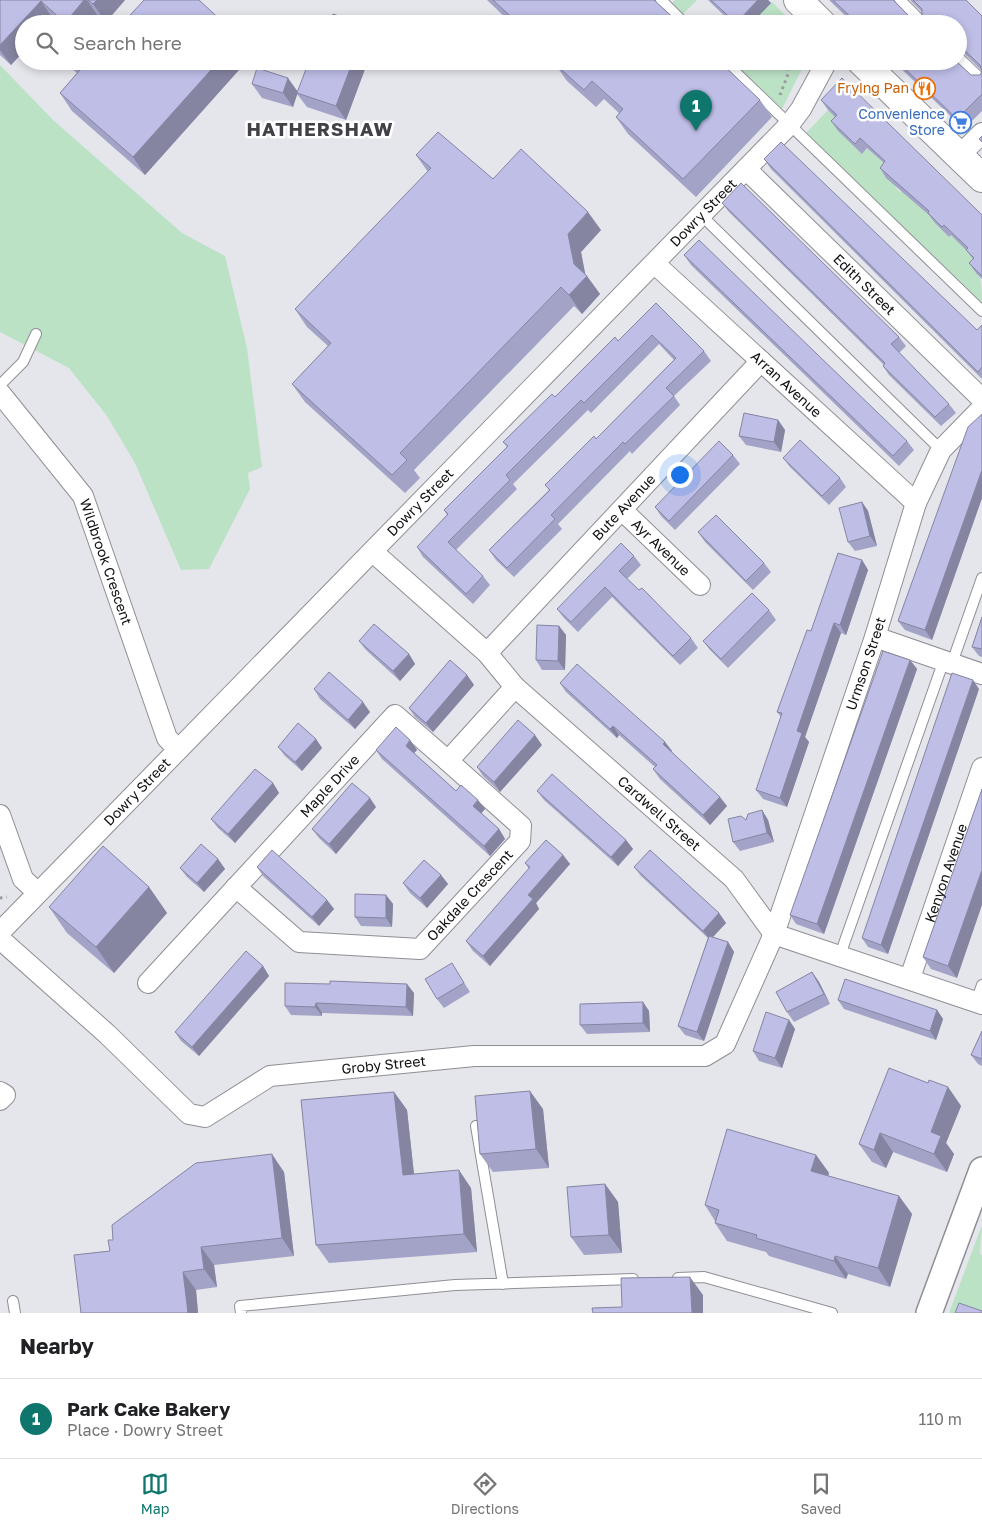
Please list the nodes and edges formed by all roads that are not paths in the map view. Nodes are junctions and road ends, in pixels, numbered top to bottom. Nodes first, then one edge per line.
1 (661, 0) edge
2 (900, 0) edge
3 (676, 15) edge
4 (915, 15) edge
5 (967, 66) edge
6 (733, 70) edge
7 (822, 70) edge
8 (870, 70) edge
9 (982, 80) edge
10 (790, 125) junction
11 (982, 133) edge
12 (959, 156) junction
13 (747, 170) junction
14 (982, 178) edge
15 (702, 216) junction
16 (655, 264) junction
17 (982, 311) edge
18 (36, 334) dead end
19 (761, 361) junction
20 (0, 384) edge
21 (0, 393) edge
22 (982, 398) edge
23 (982, 408) edge
24 (941, 450) junction
25 (916, 503) junction
26 (622, 510) junction
27 (373, 552) junction
28 (982, 578) edge
29 (700, 586) dead end
30 (876, 637) junction
31 (487, 653) junction
32 (948, 662) junction
33 (982, 674) edge
34 (515, 686) junction
35 (178, 749) junction
36 (448, 761) junction
37 (982, 769) edge
38 (0, 815) edge
39 (236, 887) junction
40 (37, 892) junction
41 (0, 932) edge
42 (774, 934) junction
43 (0, 939) edge
44 (840, 955) junction
45 (910, 978) junction
46 (148, 983) dead end
47 (980, 997) edge
48 (0, 1092) edge
49 (0, 1100) edge
50 (476, 1126) edge
51 (982, 1170) edge
52 (666, 1278) edge
53 (647, 1279) edge
54 (504, 1284) junction
55 (14, 1301) dead end
56 (15, 1313) edge
57 (240, 1313) edge
58 (832, 1313) edge
59 (929, 1313) edge

1 - 3 lane
2 - 4 lane
5 - 9 lane
6 - 10 lane
7 - 10 street, Dowry Street
8 - 12 highway
10 - 13 street, Dowry Street
10 - 17 lane
11 - 12 street
12 - 14 highway
13 - 15 street, Dowry Street
13 - 22 street, Edith Street
15 - 16 street, Dowry Street
15 - 24 lane
16 - 19 street, Arran Avenue
16 - 27 street, Dowry Street
18 - 20 lane
19 - 25 street, Arran Avenue
19 - 26 street, Bute Avenue
21 - 35 street, Wildbrook Crescent
23 - 24 street, Urmson Street
24 - 25 street, Urmson Street
25 - 30 street, Urmson Street
26 - 29 street, Ayr Avenue
26 - 31 street, Bute Avenue
27 - 31 street, Cardwell Street
27 - 35 street, Dowry Street
28 - 32 lane
30 - 32 street
30 - 42 street, Urmson Street
31 - 34 street, Cardwell Street
32 - 33 street
32 - 44 lane
34 - 36 street
34 - 42 street, Cardwell Street
35 - 40 street, Dowry Street
36 - 39 street, Maple Drive
36 - 39 street, Oakdale Crescent
37 - 45 street, Kenyon Avenue
38 - 40 street
39 - 46 street, Maple Drive
40 - 41 street, Dowry Street
42 - 43 street, Groby Street
42 - 44 street
44 - 45 street
45 - 47 street
48 - 49 street
50 - 54 lane
51 - 59 street
52 - 58 lane
53 - 54 lane
54 - 57 lane
55 - 56 lane

